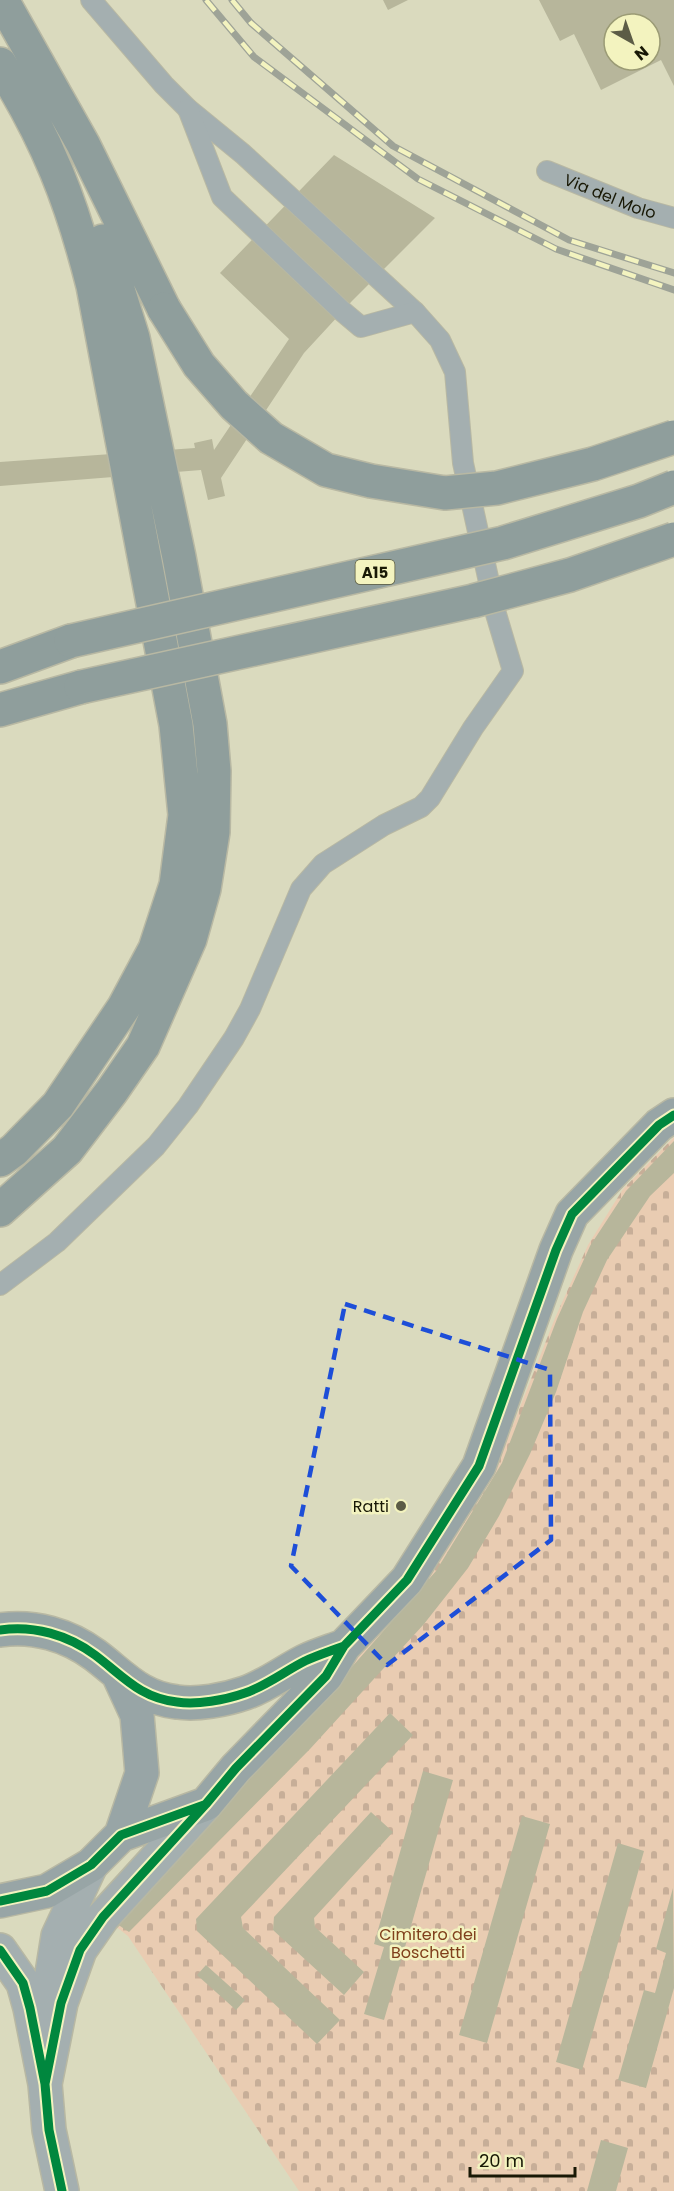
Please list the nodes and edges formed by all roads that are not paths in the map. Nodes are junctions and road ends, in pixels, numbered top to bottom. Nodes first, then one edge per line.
1 (2, 0) edge
2 (91, 0) edge
3 (0, 64) edge
4 (188, 109) junction
5 (56, 166) junction
6 (548, 171) dead end
7 (674, 218) edge
8 (415, 312) junction
9 (674, 437) edge
10 (674, 486) edge
11 (674, 539) edge
12 (0, 667) edge
13 (2, 709) edge
14 (674, 1115) edge
15 (0, 1160) edge
16 (0, 1210) edge
17 (0, 1285) edge
18 (0, 1630) edge
19 (344, 1646) junction
20 (119, 1676) junction
21 (206, 1804) junction
22 (121, 1835) junction
23 (91, 1865) junction
24 (0, 1901) edge
25 (0, 1950) edge
26 (45, 2084) junction
27 (62, 2191) edge

1 - 9 highway, bridge
2 - 4 lane
3 - 5 highway
4 - 8 lane
4 - 8 lane
5 - 15 highway
5 - 16 highway
6 - 7 lane, Via del Molo
8 - 17 lane
10 - 12 highway, A15 / A15, bridge
11 - 13 highway, bridge
14 - 19 street
18 - 20 street
19 - 20 street
19 - 21 street
20 - 22 street
21 - 22 street
21 - 26 street
22 - 23 street
23 - 24 street
23 - 26 street
25 - 26 street
26 - 27 street

